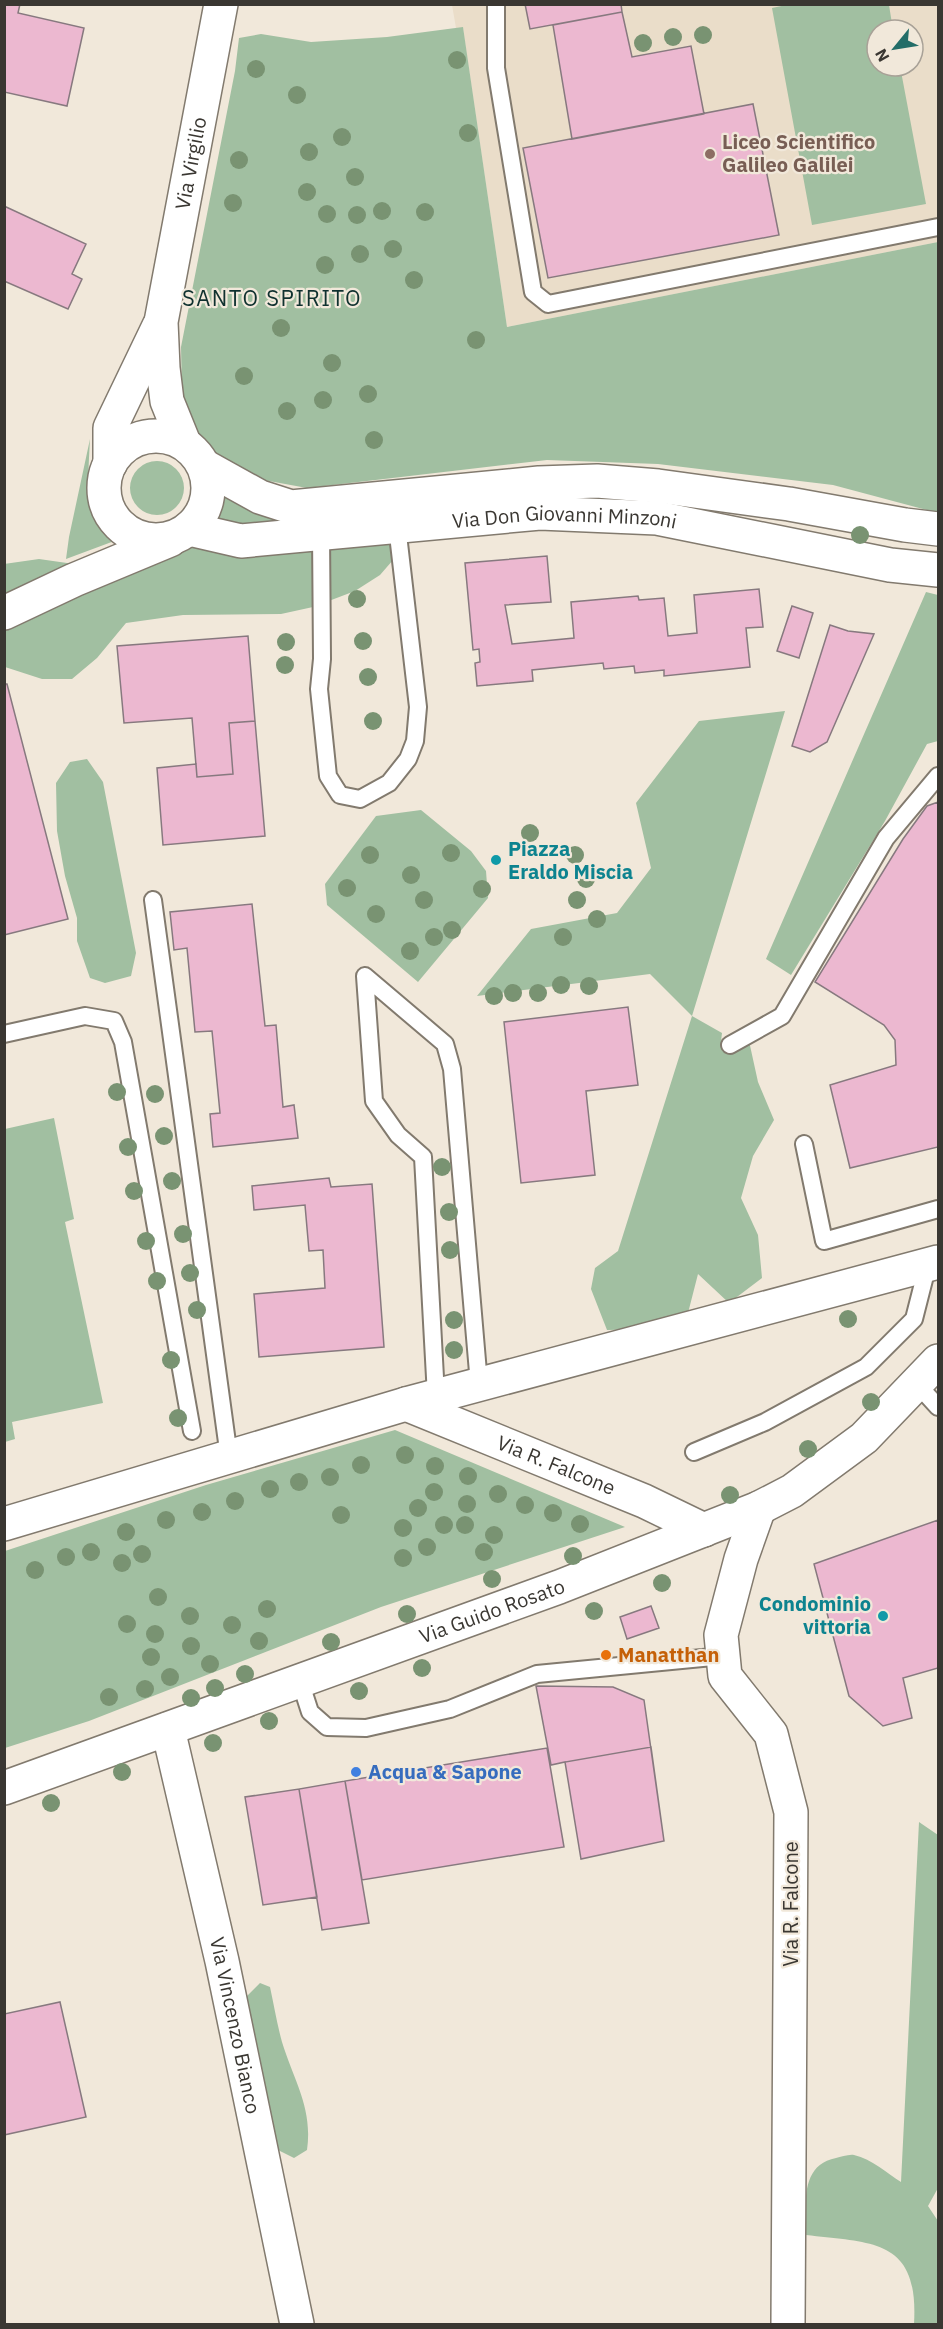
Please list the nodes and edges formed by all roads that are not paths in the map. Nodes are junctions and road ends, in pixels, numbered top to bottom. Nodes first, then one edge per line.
1 (221, 4) edge
2 (496, 4) edge
3 (939, 227) edge
4 (161, 322) junction
5 (194, 455) junction
6 (110, 464) junction
7 (397, 526) junction
8 (939, 529) edge
9 (182, 533) junction
10 (321, 533) junction
11 (939, 570) edge
12 (4, 613) edge
13 (939, 776) edge
14 (153, 900) dead end
15 (4, 1034) edge
16 (730, 1045) dead end
17 (804, 1144) dead end
18 (939, 1209) edge
19 (933, 1263) edge
20 (479, 1384) junction
21 (931, 1384) edge
22 (421, 1400) junction
23 (192, 1431) dead end
24 (694, 1452) dead end
25 (229, 1457) junction
26 (759, 1508) junction
27 (4, 1524) edge
28 (704, 1530) junction
29 (723, 1656) junction
30 (300, 1681) junction
31 (168, 1729) junction
32 (4, 1788) edge
33 (297, 2325) edge
34 (788, 2325) edge

1 - 4 street, Via Virgilio
2 - 3 lane
4 - 5 street, Via Virgilio
4 - 6 street, Via Virgilio
5 - 6 street, Via Don Giovanni Minzoni
5 - 8 street, Via Don Giovanni Minzoni
5 - 9 street
6 - 9 street, Via Don Giovanni Minzoni
7 - 10 street, Via Don Giovanni Minzoni
7 - 10 lane
7 - 11 street, Via Don Giovanni Minzoni
9 - 10 street, Via Don Giovanni Minzoni
9 - 12 street
13 - 16 lane
14 - 25 lane
15 - 23 lane
17 - 18 lane
19 - 20 street
19 - 24 lane
20 - 22 street
20 - 22 lane
21 - 26 street, Via Guido Rosato
22 - 25 street
22 - 28 street, Via R. Falcone
25 - 27 street
26 - 28 street, Via Guido Rosato
26 - 29 street, Via R. Falcone
28 - 30 street, Via Guido Rosato
29 - 30 lane
29 - 34 street, Via R. Falcone
30 - 31 street, Via Guido Rosato
31 - 32 street, Via Guido Rosato
31 - 33 street, Via Vincenzo Bianco

